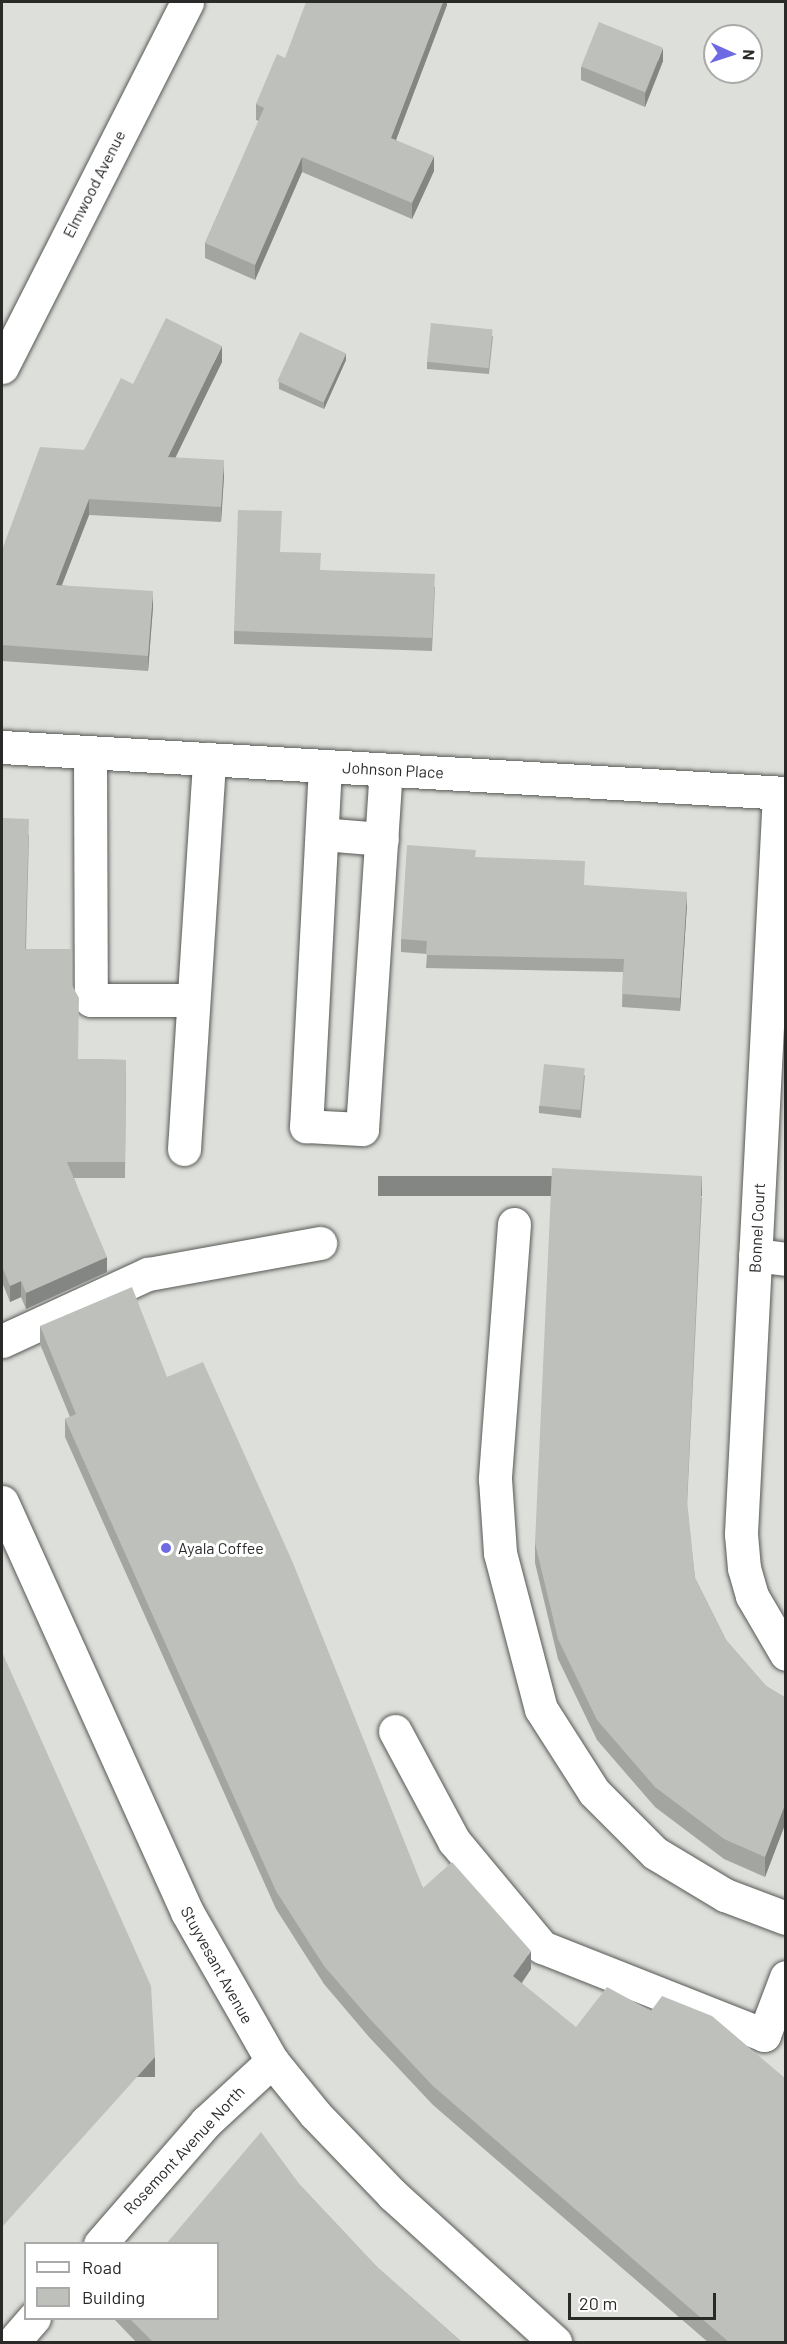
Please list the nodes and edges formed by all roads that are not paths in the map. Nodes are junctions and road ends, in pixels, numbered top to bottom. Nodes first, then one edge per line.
1 (187, 2) edge
2 (14, 314) edge
3 (2, 367) edge
4 (2, 747) edge
5 (90, 753) junction
6 (209, 759) junction
7 (325, 766) junction
8 (386, 770) junction
9 (782, 793) edge
10 (322, 834) junction
11 (382, 838) junction
12 (192, 1000) junction
13 (184, 1149) dead end
14 (514, 1224) dead end
15 (320, 1243) dead end
16 (770, 1257) edge
17 (2, 1341) edge
18 (2, 1502) edge
19 (786, 1654) edge
20 (395, 1731) dead end
21 (786, 1918) edge
22 (786, 1977) edge
23 (272, 2061) junction
24 (102, 2242) edge
25 (33, 2320) edge
26 (13, 2343) edge
27 (555, 2343) edge

1 - 2 street, Elmwood Avenue
2 - 3 street, Elmwood Avenue
4 - 5 street, Johnson Place
5 - 6 street, Johnson Place
5 - 12 street
6 - 7 street, Johnson Place
6 - 12 street
7 - 8 street, Johnson Place
7 - 10 street
8 - 9 street, Johnson Place
8 - 11 street
9 - 16 street, Bonnel Court
10 - 11 street
10 - 11 street
12 - 13 street
14 - 21 street
15 - 17 street
16 - 19 street, Bonnel Court
18 - 23 street, Stuyvesant Avenue
20 - 22 street
23 - 24 street, Rosemont Avenue North
23 - 27 street, Stuyvesant Avenue
25 - 26 street

